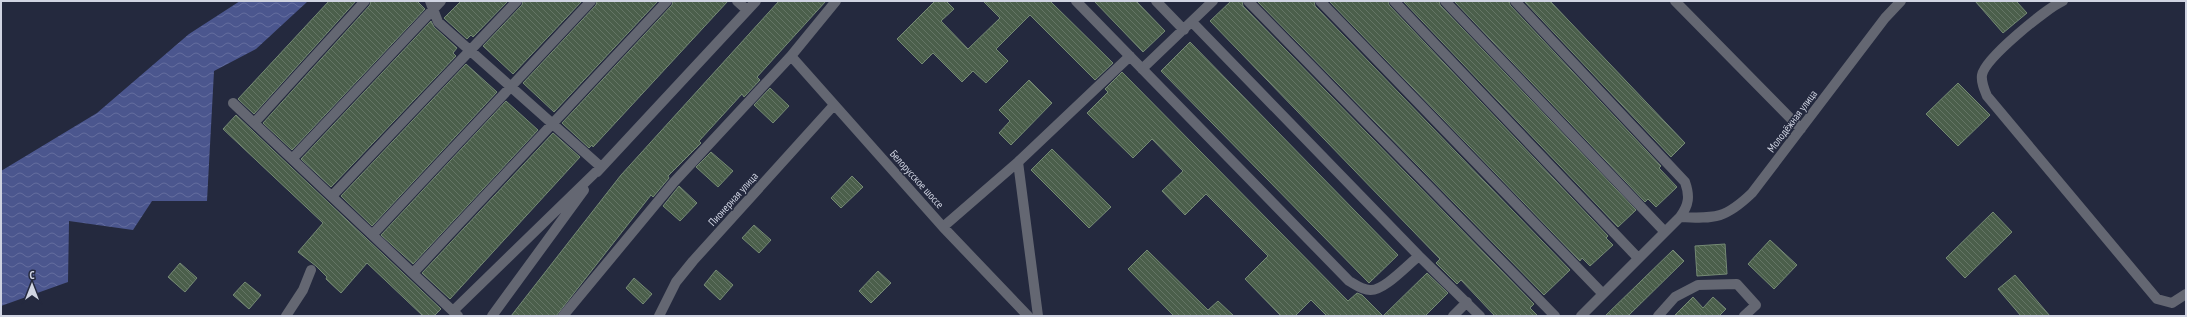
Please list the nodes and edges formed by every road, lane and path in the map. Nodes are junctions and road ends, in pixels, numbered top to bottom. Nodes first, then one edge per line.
1 (365, 1) edge
2 (441, 1) edge
3 (517, 1) edge
4 (591, 1) edge
5 (666, 1) edge
6 (737, 1) edge
7 (756, 1) edge
8 (836, 1) edge
9 (1076, 1) edge
10 (1156, 1) edge
11 (1213, 1) edge
12 (1248, 1) edge
13 (1320, 1) edge
14 (1394, 1) edge
15 (1445, 1) edge
16 (1515, 1) edge
17 (1675, 1) edge
18 (1901, 1) edge
19 (2063, 1) edge
20 (431, 5) edge
21 (747, 10) junction
22 (1192, 22) junction
23 (1184, 30) junction
24 (469, 50) junction
25 (791, 56) junction
26 (1130, 56) junction
27 (1142, 69) junction
28 (510, 86) junction
29 (233, 103) dead end
30 (834, 105) junction
31 (255, 122) junction
32 (551, 123) junction
33 (1801, 129) junction
34 (293, 158) junction
35 (1018, 162) junction
36 (601, 167) junction
37 (332, 196) junction
38 (1680, 217) junction
39 (943, 227) junction
40 (1665, 232) junction
41 (373, 234) junction
42 (1418, 256) junction
43 (1638, 258) junction
44 (311, 270) dead end
45 (413, 273) junction
46 (1603, 294) junction
47 (2186, 294) edge
48 (1467, 302) junction
49 (456, 313) edge
50 (286, 316) edge
51 (492, 316) edge
52 (562, 316) edge
53 (659, 316) edge
54 (1028, 316) edge
55 (1038, 316) edge
56 (1453, 316) edge
57 (1480, 316) edge
58 (1555, 316) edge
59 (1581, 316) edge
60 (1658, 316) edge
61 (1744, 316) edge

1 - 31 street
2 - 20 street
3 - 24 street
4 - 28 street
5 - 32 street
6 - 21 street
7 - 21 street
8 - 25 street
9 - 26 street
10 - 23 street
11 - 22 street
12 - 58 street
13 - 46 street
14 - 43 street
15 - 40 street
16 - 38 street
17 - 33 street
18 - 33 street, Молодёжная улица
19 - 47 street
20 - 24 street
20 - 34 street
21 - 36 street
22 - 23 street
22 - 42 street
23 - 27 street
24 - 28 street
24 - 37 street
25 - 30 street, Белорусское шоссе
25 - 52 street
26 - 27 street
26 - 35 street
27 - 42 street
28 - 32 street
28 - 41 street
29 - 31 street
30 - 39 street, Белорусское шоссе
30 - 53 street, Пионерная улица
31 - 34 street
32 - 36 street
32 - 45 street
33 - 38 street, Молодёжная улица
34 - 37 street
35 - 39 street
35 - 55 street
36 - 49 street
36 - 51 street
37 - 41 street
38 - 40 street
39 - 54 street, Белорусское шоссе
40 - 43 street
41 - 45 street
42 - 48 street
43 - 46 street
44 - 50 street
45 - 49 street
46 - 59 street
48 - 56 street
48 - 57 street
60 - 61 street

